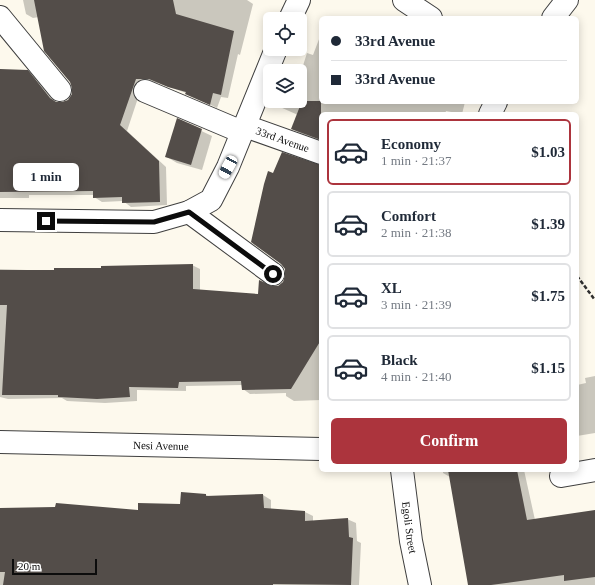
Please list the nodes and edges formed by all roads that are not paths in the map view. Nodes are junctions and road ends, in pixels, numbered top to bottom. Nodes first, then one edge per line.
1 (299, 0) edge
2 (404, 0) edge
3 (567, 0) edge
4 (293, 12) edge
5 (428, 16) edge
6 (555, 16) edge
7 (0, 18) edge
8 (273, 56) edge
9 (60, 90) dead end
10 (145, 91) dead end
11 (244, 129) junction
12 (319, 152) edge
13 (189, 212) junction
14 (0, 220) edge
15 (273, 274) dead end
16 (0, 442) edge
17 (319, 449) edge
18 (595, 470) edge
19 (402, 472) edge
20 (561, 476) dead end
21 (420, 585) edge

1 - 4 street
2 - 5 street
3 - 6 street
7 - 9 street
8 - 11 street, 33rd Avenue
10 - 11 street
11 - 12 street, 33rd Avenue
11 - 13 street, 33rd Avenue
13 - 14 street, 33rd Avenue
13 - 15 street
16 - 17 street, Nesi Avenue
18 - 20 street
19 - 21 street, Egoli Street

